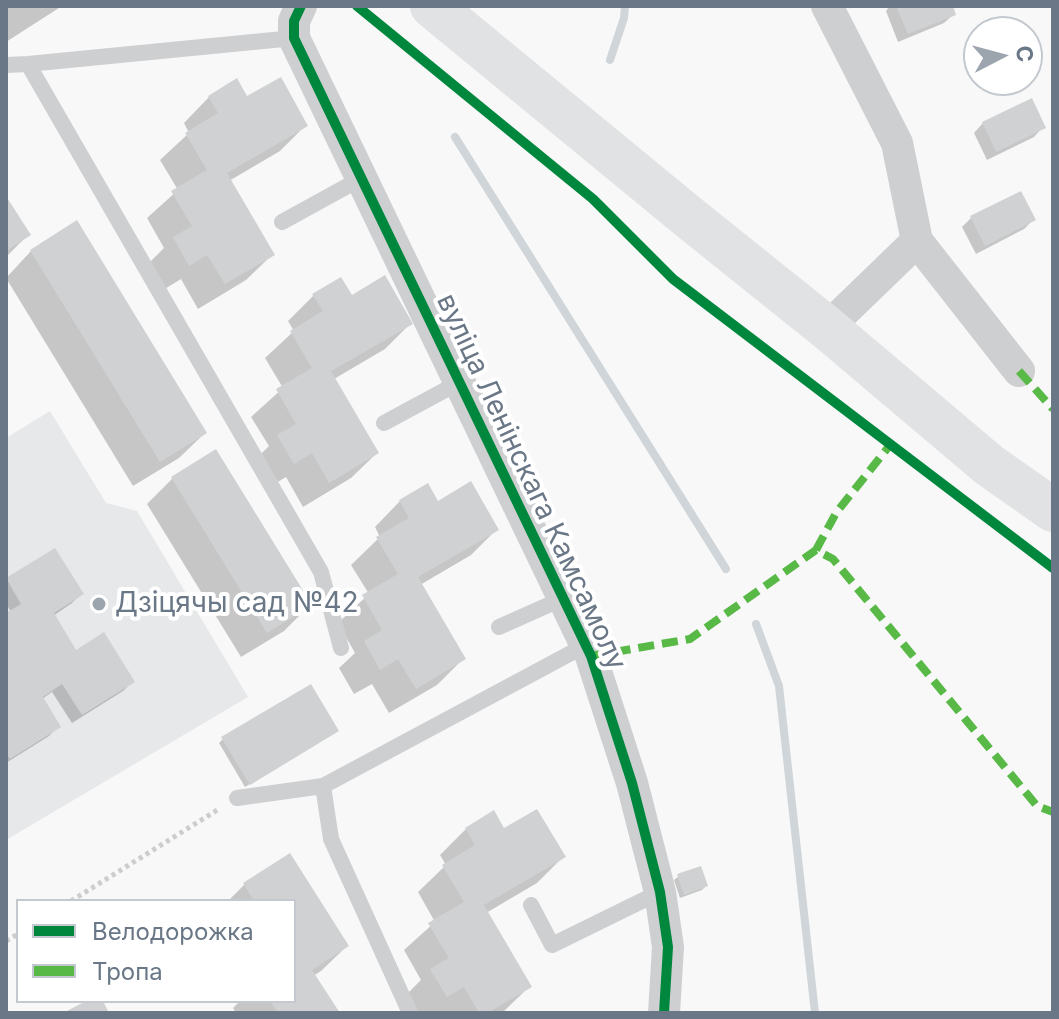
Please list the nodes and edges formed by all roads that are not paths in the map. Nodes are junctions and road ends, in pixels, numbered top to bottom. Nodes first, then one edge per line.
1 (301, 6) edge
2 (432, 6) edge
3 (827, 6) edge
4 (294, 38) junction
5 (28, 64) junction
6 (6, 65) edge
7 (362, 178) junction
8 (282, 222) dead end
9 (917, 241) junction
10 (827, 328) junction
11 (1019, 371) dead end
12 (460, 382) junction
13 (384, 423) dead end
14 (1053, 510) edge
15 (564, 598) junction
16 (499, 627) dead end
17 (586, 645) junction
18 (341, 648) dead end
19 (323, 786) junction
20 (237, 798) road end
21 (660, 892) junction
22 (531, 905) dead end
23 (410, 1013) edge
24 (664, 1013) edge

1 - 4 street
2 - 10 main road
3 - 9 street
4 - 5 lane
4 - 7 street, вуліца Ленінскага Камсамолу
5 - 6 lane
5 - 18 lane
7 - 8 lane
7 - 12 street, вуліца Ленінскага Камсамолу
9 - 10 street
9 - 11 street
10 - 14 main road
12 - 13 lane
12 - 15 street, вуліца Ленінскага Камсамолу
15 - 16 lane
15 - 17 street, вуліца Ленінскага Камсамолу
17 - 19 lane
17 - 21 street, вуліца Ленінскага Камсамолу
19 - 20 lane
19 - 23 lane
21 - 22 lane
21 - 24 street, вуліца Ленінскага Камсамолу

